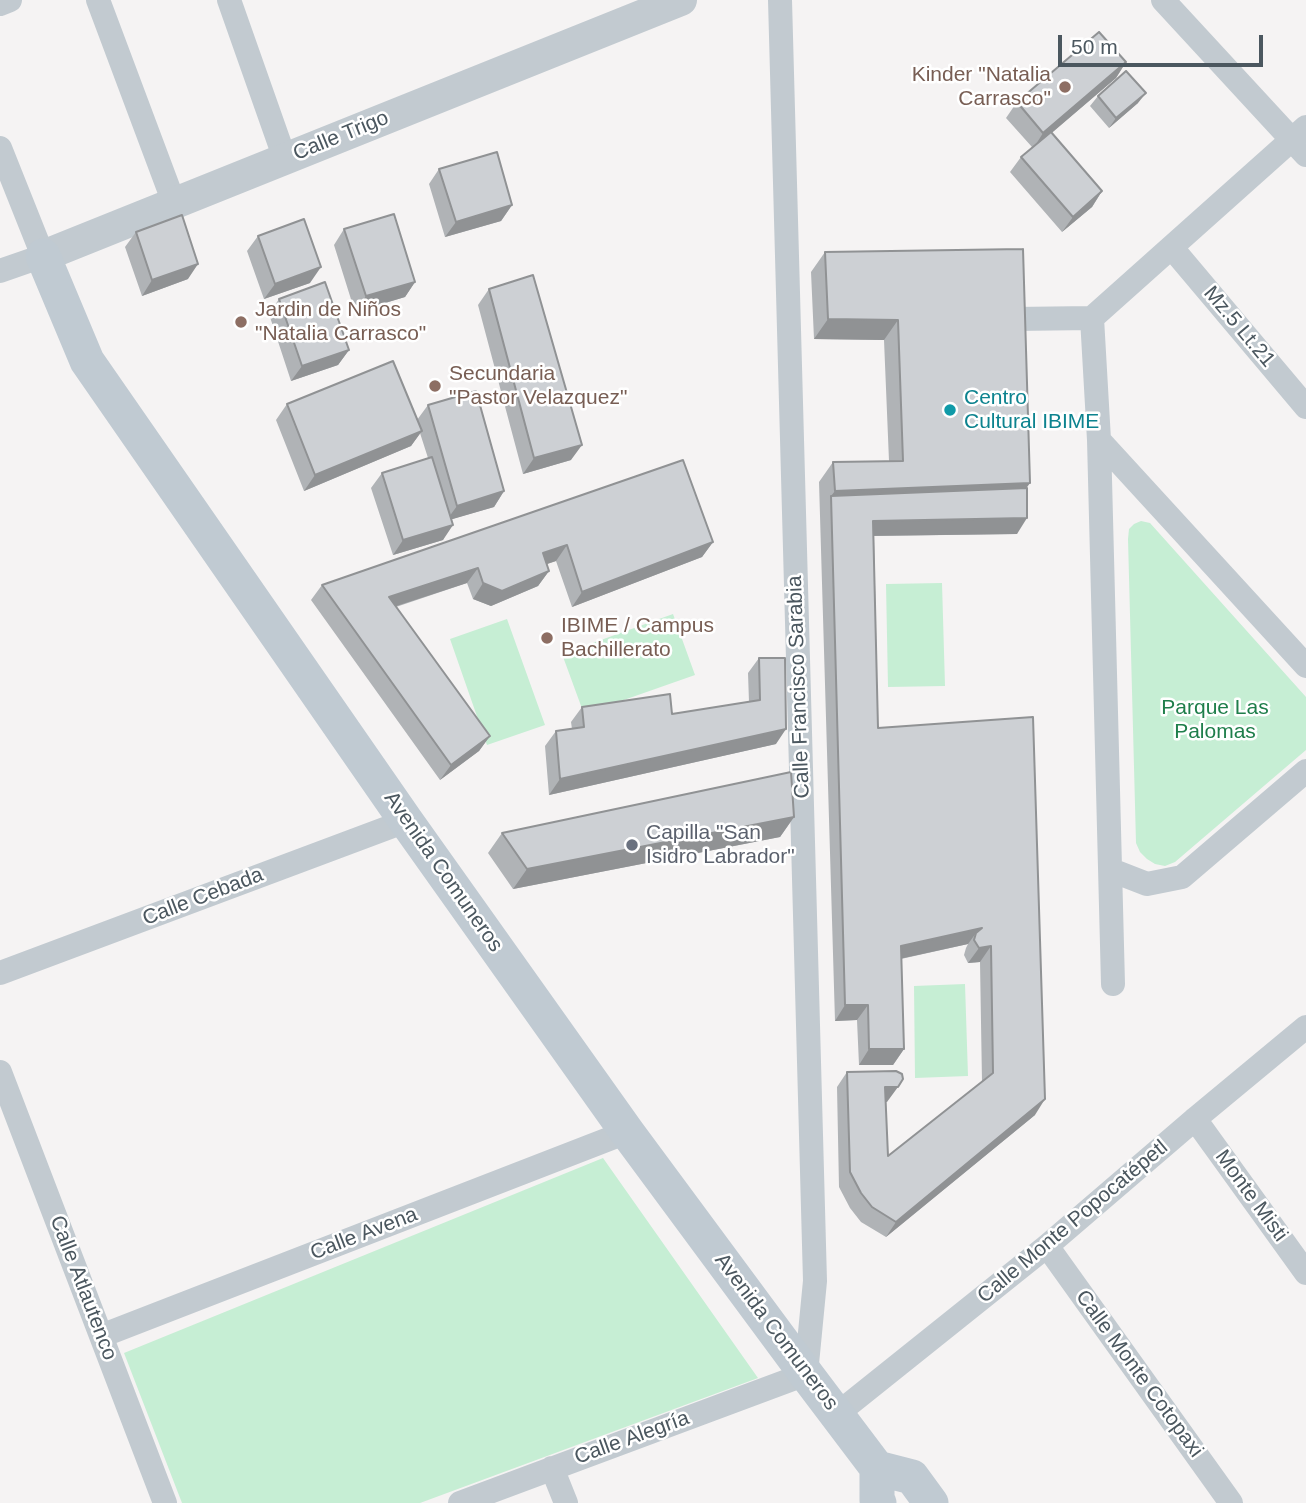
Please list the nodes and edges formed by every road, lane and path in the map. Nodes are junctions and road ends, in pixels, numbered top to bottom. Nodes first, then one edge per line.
1 (10, 0) edge
2 (98, 0) edge
3 (229, 0) edge
4 (681, 0) edge
5 (779, 0) edge
6 (1163, 0) edge
7 (0, 4) edge
8 (1301, 140) edge
9 (0, 148) edge
10 (285, 159) junction
11 (174, 203) junction
12 (1172, 248) junction
13 (43, 256) junction
14 (0, 271) edge
15 (1092, 318) junction
16 (1014, 319) edge
17 (1306, 407) edge
18 (1099, 440) junction
19 (1306, 666) edge
20 (1306, 771) edge
21 (406, 821) junction
22 (1111, 870) junction
23 (0, 973) edge
24 (1113, 984) dead end
25 (1306, 1027) edge
26 (0, 1072) edge
27 (1195, 1119) junction
28 (627, 1132) junction
29 (1047, 1246) junction
30 (1306, 1273) edge
31 (101, 1336) junction
32 (806, 1374) junction
33 (837, 1414) junction
34 (552, 1468) junction
35 (877, 1468) junction
36 (165, 1503) edge
37 (460, 1503) edge
38 (566, 1503) edge
39 (879, 1503) edge
40 (931, 1503) edge
41 (1231, 1503) edge

1 - 7 street
2 - 11 street
3 - 10 street
4 - 10 street, Calle Trigo
5 - 32 street, Calle Francisco Sarabia
6 - 8 street
8 - 12 street
9 - 13 street
10 - 11 street, Calle Trigo
11 - 13 street, Calle Trigo
12 - 15 street
12 - 17 street, Mz.5 Lt.21
13 - 14 street, Calle Trigo
13 - 21 main road, Avenida Comuneros
15 - 16 street
15 - 18 street
18 - 19 street
18 - 22 street
20 - 22 street
21 - 23 street, Calle Cebada
21 - 28 main road, Avenida Comuneros
22 - 24 street
25 - 27 street, Calle Monte Popocatépetl
26 - 31 street, Calle Atlautenco
27 - 29 street, Calle Monte Popocatépetl
27 - 30 street, Monte Misti
28 - 31 street, Calle Avena
28 - 32 main road, Avenida Comuneros
29 - 33 street, Calle Monte Popocatépetl
29 - 41 street, Calle Monte Cotopaxi
31 - 36 street, Calle Atlautenco
32 - 33 main road, Avenida Comuneros
32 - 34 street, Calle Alegría
33 - 35 main road, Avenida Comuneros
34 - 37 street, Calle Alegría
34 - 38 street
35 - 39 main road
35 - 40 main road

